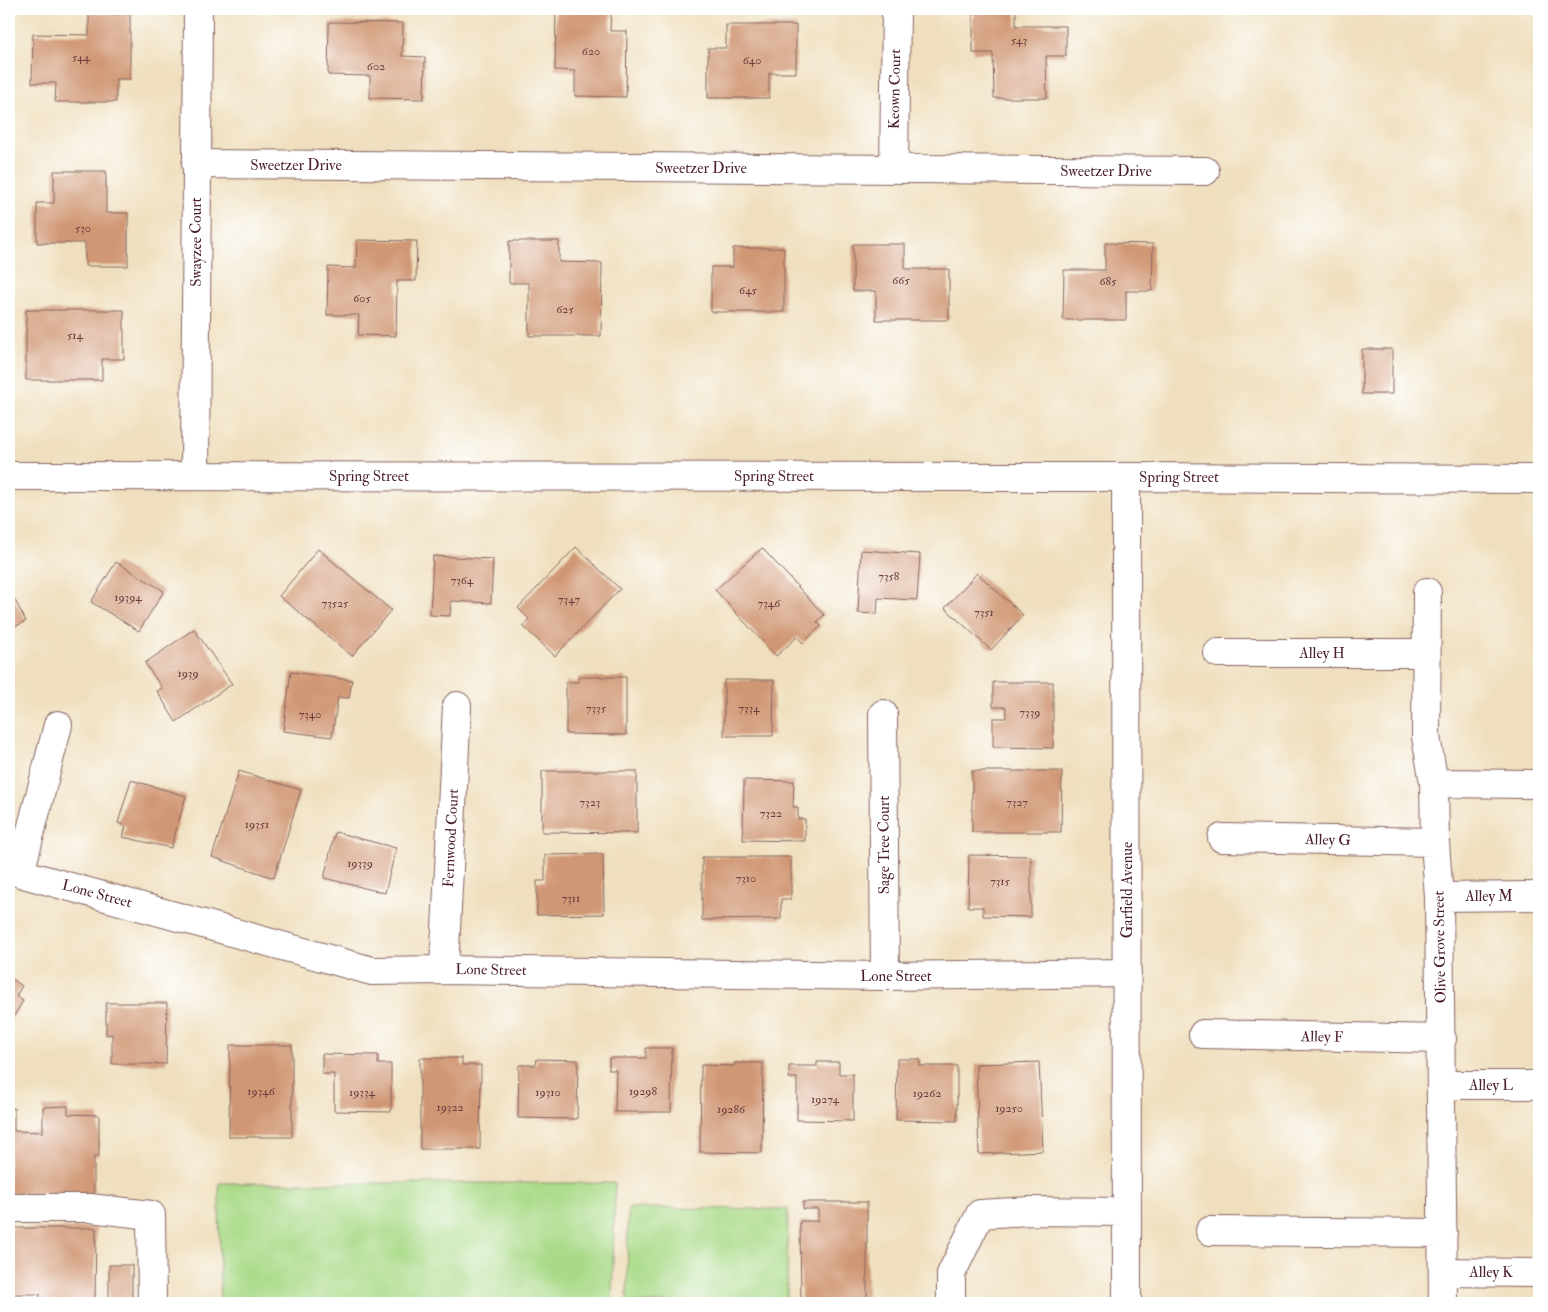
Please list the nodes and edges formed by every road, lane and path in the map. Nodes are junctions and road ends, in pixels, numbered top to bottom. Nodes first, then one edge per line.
1 (198, 9) edge
2 (896, 9) edge
3 (196, 164) junction
4 (894, 169) junction
5 (1205, 171) dead end
6 (9, 476) edge
7 (195, 476) junction
8 (1126, 477) junction
9 (1539, 479) edge
10 (1427, 592) dead end
11 (1218, 653) dead end
12 (1426, 653) junction
13 (457, 706) dead end
14 (882, 714) dead end
15 (58, 725) dead end
16 (1434, 783) junction
17 (1539, 784) edge
18 (1222, 838) dead end
19 (1435, 842) junction
20 (1539, 896) edge
21 (1440, 897) junction
22 (444, 970) junction
23 (1127, 973) junction
24 (885, 976) junction
25 (1202, 1034) dead end
26 (1442, 1039) junction
27 (1442, 1085) junction
28 (1539, 1085) edge
29 (9, 1208) edge
30 (1126, 1212) junction
31 (1210, 1231) dead end
32 (1442, 1233) junction
33 (1442, 1272) junction
34 (1539, 1273) edge
35 (152, 1303) edge
36 (952, 1303) edge
37 (1127, 1303) edge
38 (1443, 1303) edge

1 - 3 street, Swayzee Court
2 - 4 street, Keown Court
3 - 4 street, Sweetzer Drive
3 - 7 street, Swayzee Court
4 - 5 street, Sweetzer Drive
6 - 7 street, Spring Street
7 - 8 street, Spring Street
8 - 9 street, Spring Street
8 - 23 street, Garfield Avenue
10 - 12 street, Olive Grove Street
11 - 12 street, Alley H
12 - 16 street, Olive Grove Street
13 - 22 street, Fernwood Court
14 - 24 street, Sage Tree Court
15 - 22 street, Lone Street
16 - 17 street
16 - 19 street, Olive Grove Street
18 - 19 street, Alley G
19 - 21 street, Olive Grove Street
20 - 21 street, Alley M
21 - 26 street, Olive Grove Street
22 - 24 street, Lone Street
23 - 24 street, Lone Street
23 - 30 street, Garfield Avenue
25 - 26 street, Alley F
26 - 27 street, Olive Grove Street
27 - 28 street, Alley L
27 - 32 street, Olive Grove Street
29 - 35 street
30 - 36 street
30 - 37 street, Garfield Avenue
31 - 32 street
32 - 33 street, Olive Grove Street
33 - 34 street, Alley K
33 - 38 street, Olive Grove Street

